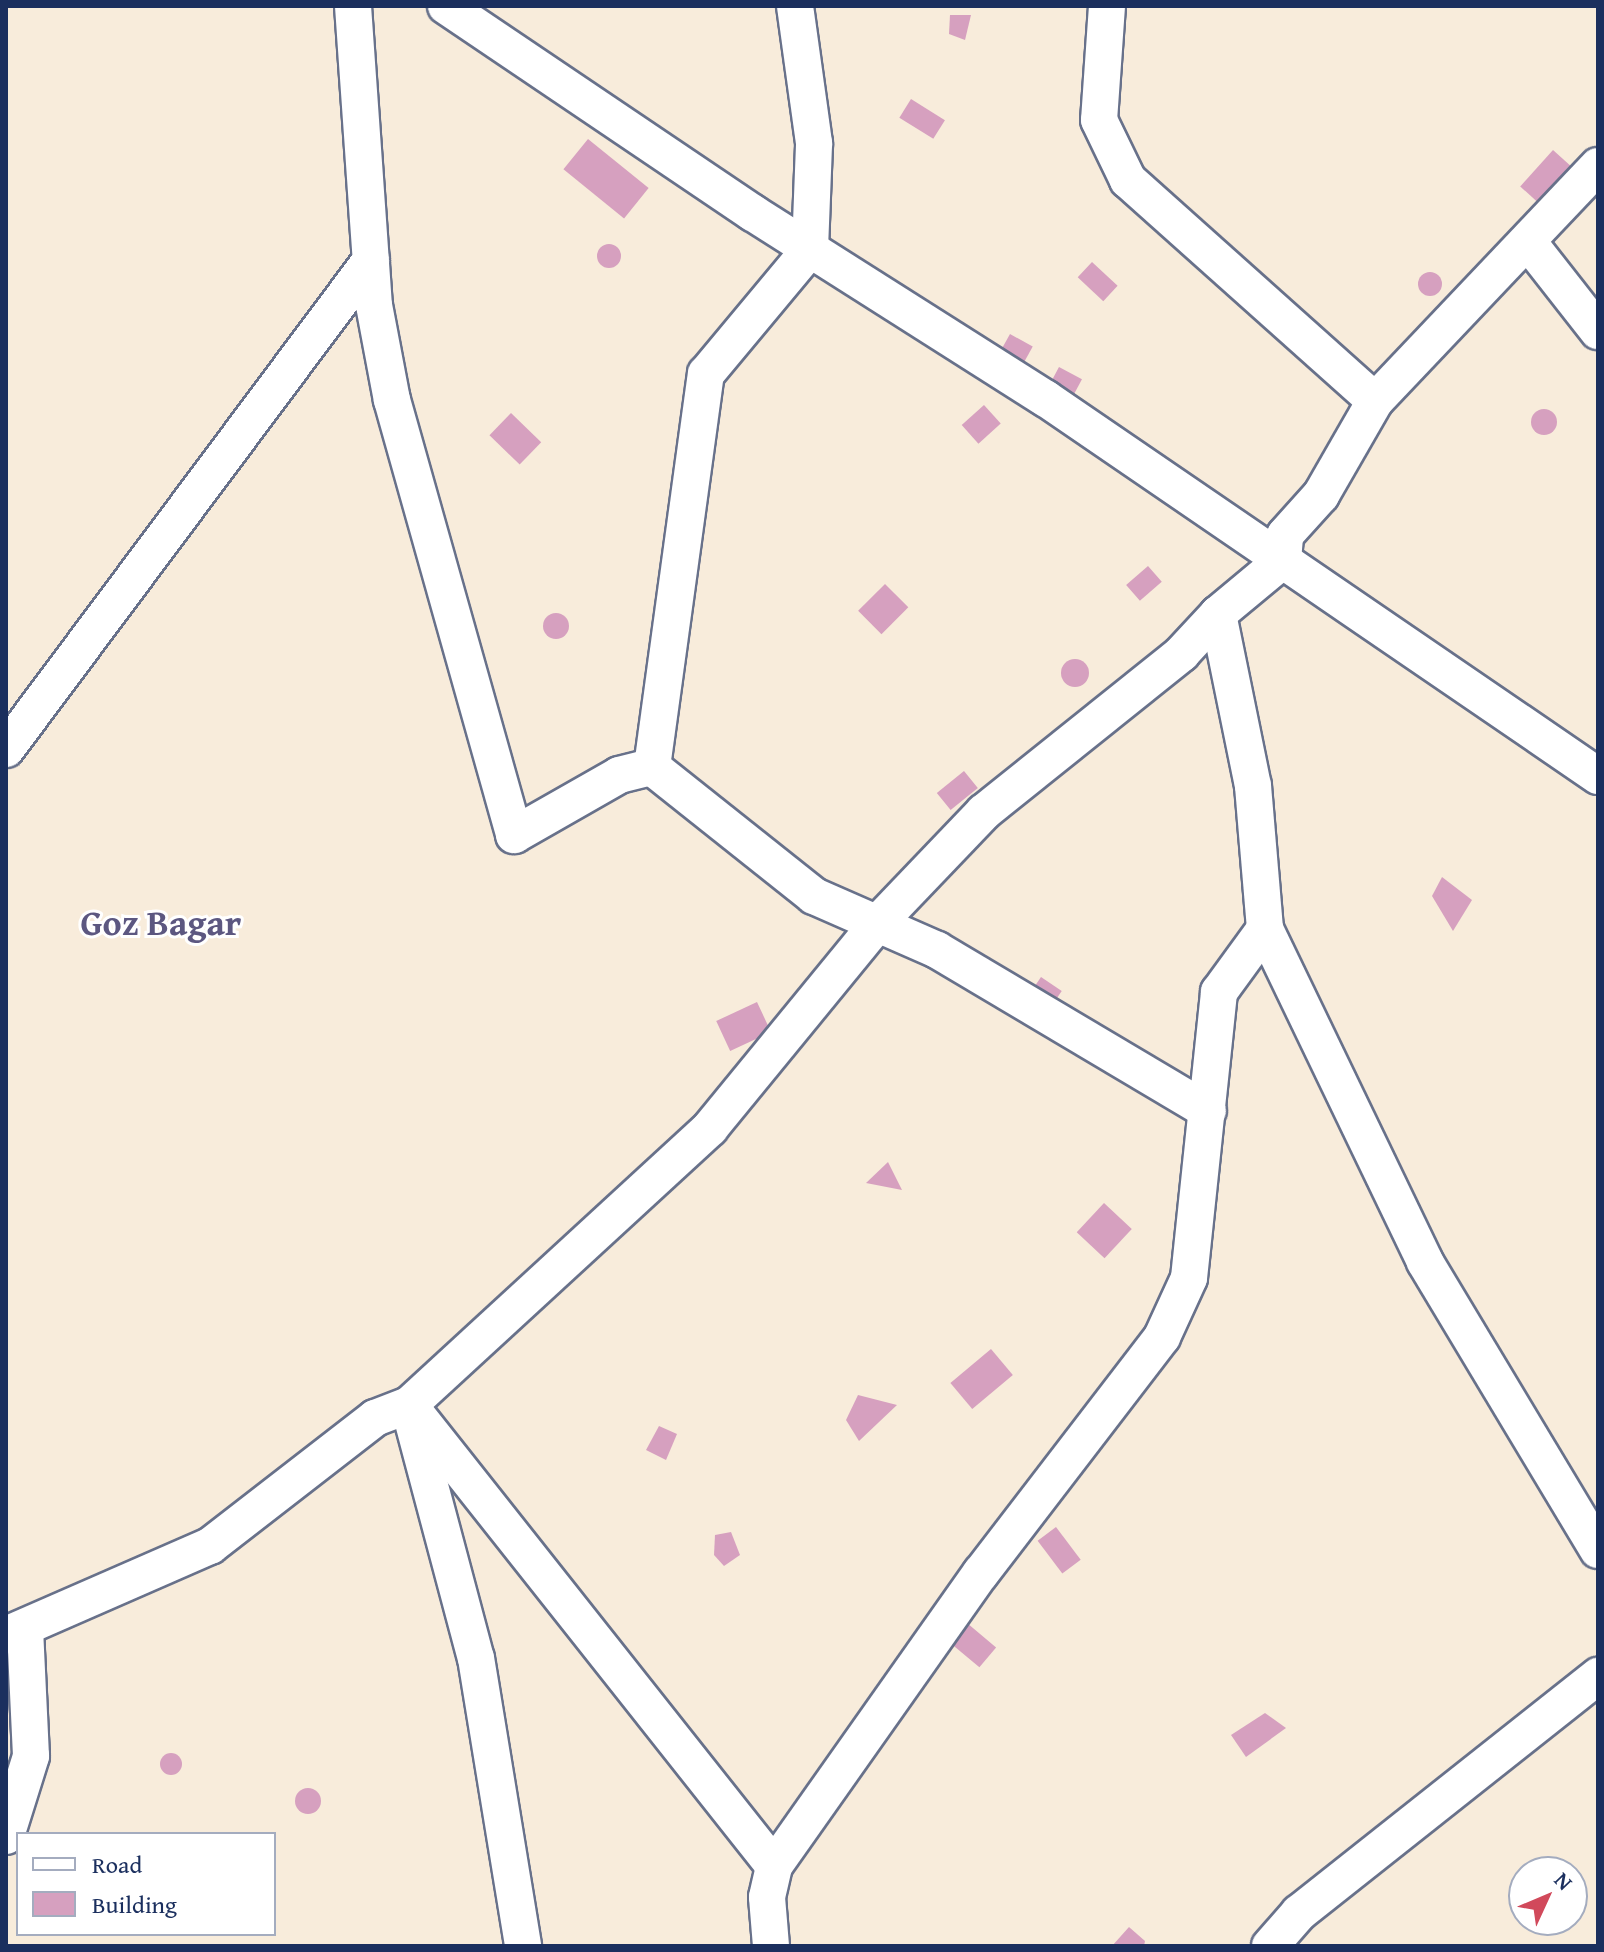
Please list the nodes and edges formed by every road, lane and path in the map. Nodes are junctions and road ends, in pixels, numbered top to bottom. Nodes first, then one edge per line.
1 (353, 6) edge
2 (446, 6) edge
3 (795, 6) edge
4 (1107, 6) edge
5 (1598, 166) edge
6 (1529, 243) junction
7 (810, 249) junction
8 (371, 260) junction
9 (1598, 331) edge
10 (1375, 401) junction
11 (1283, 560) junction
12 (1218, 614) junction
13 (6, 749) edge
14 (652, 767) junction
15 (1598, 776) edge
16 (876, 925) junction
17 (1265, 929) junction
18 (1208, 1111) junction
19 (409, 1405) junction
20 (1598, 1550) edge
21 (16, 1632) edge
22 (1598, 1676) edge
23 (6, 1836) edge
24 (774, 1866) junction
25 (523, 1946) edge
26 (771, 1946) edge
27 (1270, 1946) edge

1 - 8 street
2 - 7 street
3 - 7 street
4 - 10 street
5 - 6 street
6 - 9 street
6 - 10 street
7 - 11 street
7 - 14 street
8 - 13 street
8 - 14 street
10 - 11 street
11 - 12 street
11 - 15 street
12 - 16 street
12 - 17 street
14 - 16 street
16 - 18 street
16 - 19 street
17 - 18 street
17 - 20 street
18 - 24 street
19 - 21 street
19 - 24 street
19 - 25 street
21 - 23 street
22 - 27 street
24 - 26 street

